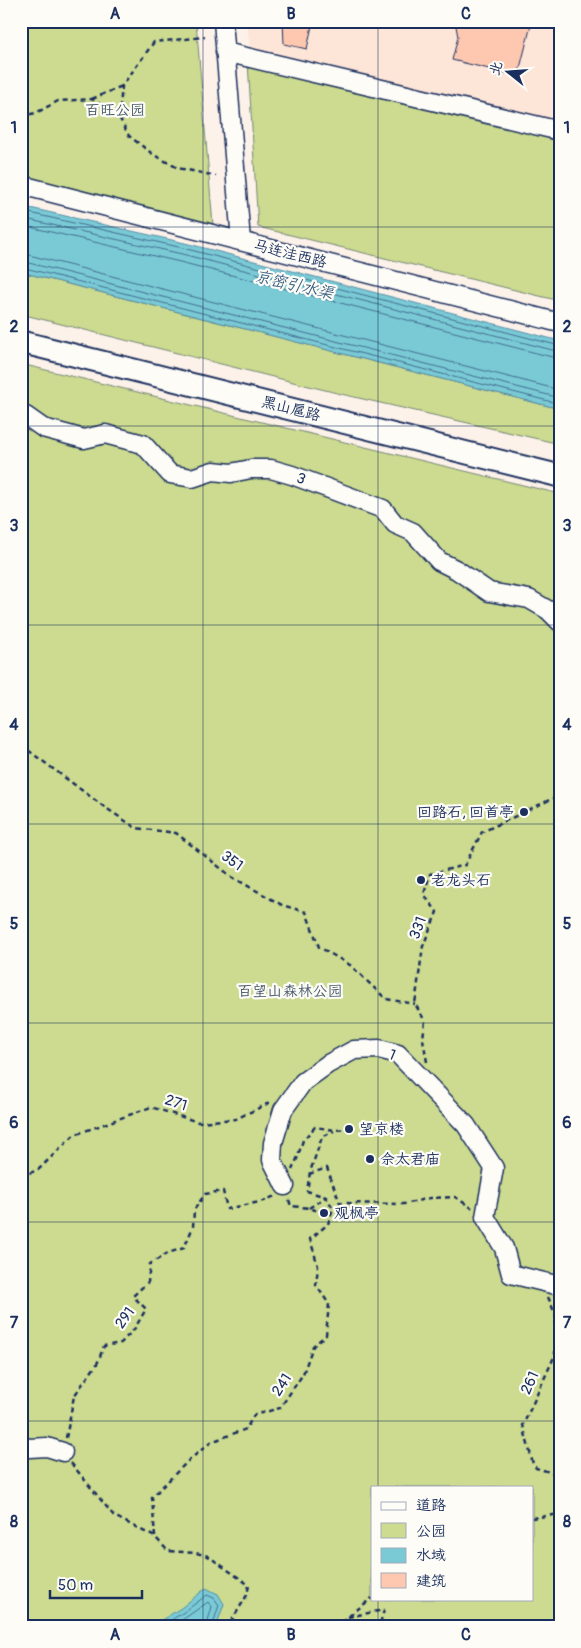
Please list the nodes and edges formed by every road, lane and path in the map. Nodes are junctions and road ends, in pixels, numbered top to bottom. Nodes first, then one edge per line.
1 (223, 21) edge
2 (205, 37) dead end
3 (225, 52) junction
4 (122, 86) junction
5 (92, 99) junction
6 (21, 116) edge
7 (119, 118) junction
8 (560, 131) edge
9 (216, 176) dead end
10 (21, 186) edge
11 (241, 241) junction
12 (560, 323) edge
13 (21, 328) edge
14 (21, 342) edge
15 (21, 416) edge
16 (560, 462) edge
17 (560, 476) edge
18 (560, 622) edge
19 (21, 745) edge
20 (560, 795) edge
21 (416, 1004) junction
22 (427, 1065) dead end
23 (270, 1113) dead end
24 (349, 1129) dead end
25 (335, 1130) junction
26 (309, 1174) junction
27 (21, 1176) edge
28 (285, 1186) junction
29 (326, 1197) junction
30 (309, 1208) junction
31 (324, 1213) dead end
32 (485, 1217) junction
33 (542, 1282) junction
34 (560, 1286) edge
35 (21, 1446) edge
36 (63, 1452) junction
37 (560, 1475) edge
38 (560, 1514) edge
39 (534, 1518) edge
40 (155, 1537) junction
41 (371, 1599) edge
42 (348, 1616) junction
43 (228, 1627) edge
44 (332, 1627) edge
45 (379, 1627) edge

1 - 3 street
2 - 4 path
3 - 8 street
3 - 11 street
4 - 5 path
4 - 7 path
5 - 6 path
5 - 7 path
7 - 9 path
10 - 11 street, 马连洼西路
11 - 12 street, 马连洼西路
13 - 16 main road, 黑山扈路
14 - 17 main road, 黑山扈路
15 - 18 street, 3 / 3
19 - 21 path, 351
20 - 21 path, 331
21 - 22 path, 331
23 - 27 path, 271 / 271
24 - 25 path
25 - 26 path
25 - 28 path
26 - 29 path
26 - 32 path
28 - 30 path
28 - 32 street, 1 / 1
28 - 36 path, 291
29 - 30 path
29 - 40 path, 241
30 - 31 path
32 - 33 street
33 - 34 street
33 - 37 path, 261 / 261
35 - 36 street
36 - 40 path
38 - 39 path
40 - 43 path
41 - 42 path
42 - 44 path
42 - 45 path

